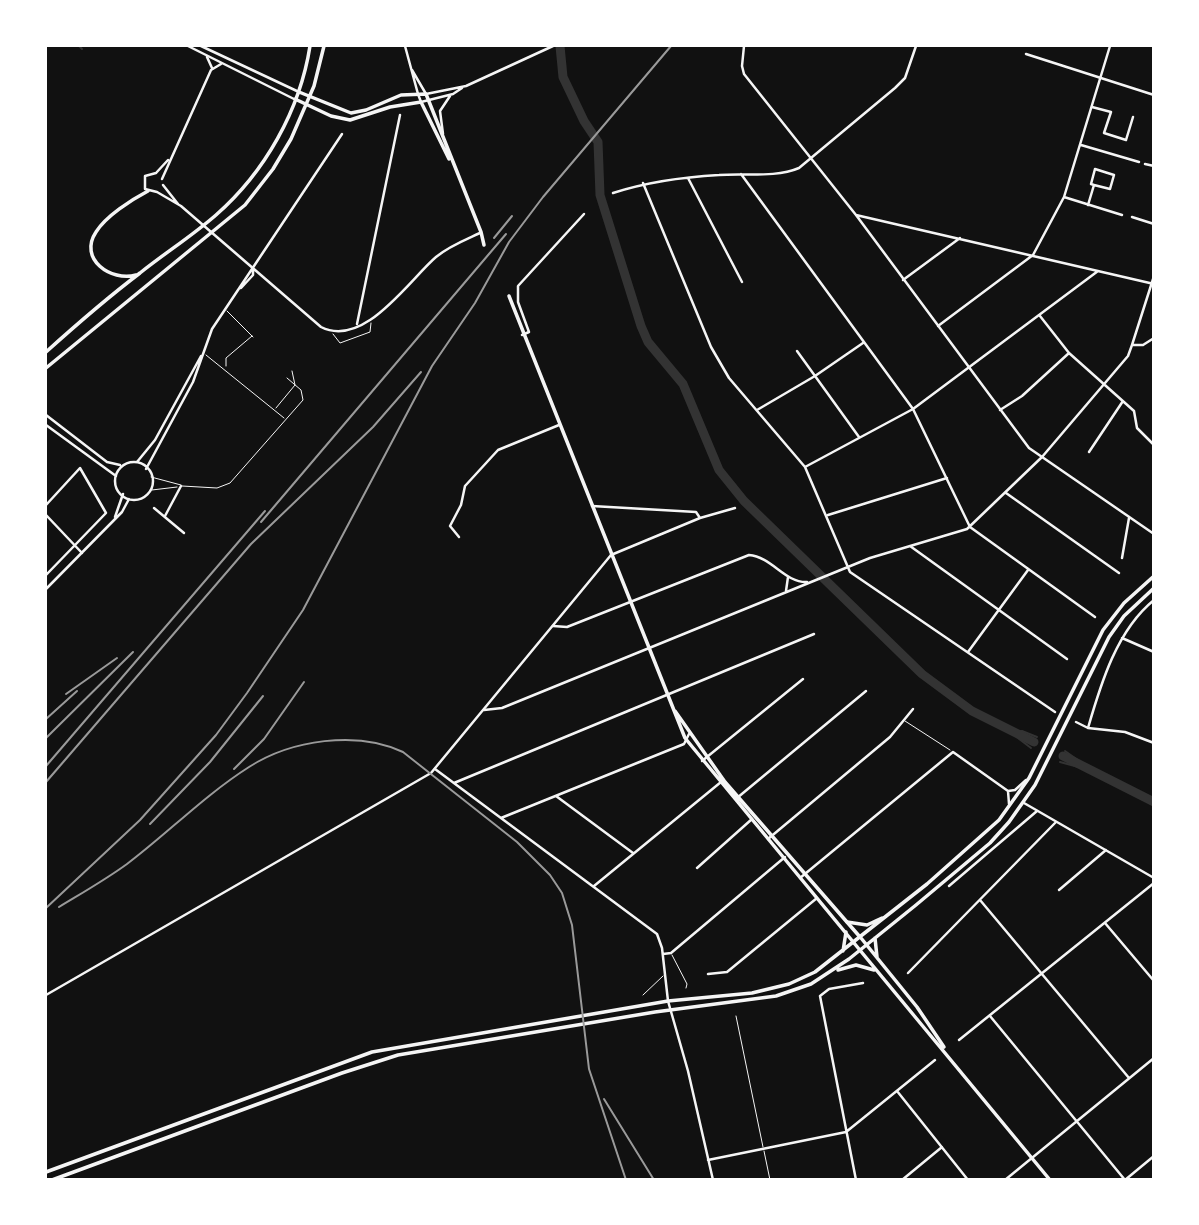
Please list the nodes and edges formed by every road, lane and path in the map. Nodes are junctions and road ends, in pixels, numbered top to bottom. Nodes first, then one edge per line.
1 (188, 46) edge
2 (201, 46) edge
3 (310, 46) edge
4 (324, 46) edge
5 (405, 46) edge
6 (552, 46) edge
7 (744, 46) edge
8 (916, 46) edge
9 (1110, 46) edge
10 (1026, 54) dead end
11 (207, 57) junction
12 (221, 64) junction
13 (409, 64) junction
14 (212, 68) junction
15 (1100, 79) junction
16 (466, 86) junction
17 (299, 92) junction
18 (418, 94) junction
19 (426, 94) junction
20 (453, 94) junction
21 (1153, 95) edge
22 (310, 97) junction
23 (295, 99) junction
24 (429, 100) junction
25 (421, 102) junction
26 (306, 105) junction
27 (1092, 107) junction
28 (400, 115) dead end
29 (1133, 117) dead end
30 (342, 134) dead end
31 (443, 134) junction
32 (1080, 145) junction
33 (169, 159) junction
34 (812, 159) junction
35 (1139, 162) dead end
36 (1145, 164) dead end
37 (1153, 166) edge
38 (455, 170) junction
39 (156, 173) junction
40 (741, 174) junction
41 (688, 178) junction
42 (162, 179) junction
43 (643, 183) junction
44 (163, 184) junction
45 (1094, 185) junction
46 (148, 191) junction
47 (157, 192) junction
48 (612, 192) dead end
49 (1064, 197) junction
50 (1088, 205) junction
51 (181, 206) junction
52 (584, 214) dead end
53 (856, 215) junction
54 (1122, 215) dead end
55 (1132, 217) dead end
56 (1153, 223) edge
57 (481, 232) junction
58 (960, 238) junction
59 (488, 239) dead end
60 (484, 245) dead end
61 (1033, 255) junction
62 (253, 268) junction
63 (1098, 271) junction
64 (138, 274) junction
65 (1153, 276) edge
66 (903, 280) junction
67 (741, 282) dead end
68 (1152, 284) edge
69 (509, 296) dead end
70 (505, 301) dead end
71 (512, 308) junction
72 (226, 309) junction
73 (1040, 316) junction
74 (370, 321) junction
75 (357, 325) junction
76 (938, 326) junction
77 (333, 331) junction
78 (522, 335) junction
79 (1153, 338) edge
80 (244, 341) junction
81 (864, 342) junction
82 (247, 344) dead end
83 (1132, 345) junction
84 (797, 351) dead end
85 (46, 352) edge
86 (1069, 353) junction
87 (202, 354) junction
88 (46, 368) edge
89 (226, 368) junction
90 (969, 368) junction
91 (292, 371) dead end
92 (815, 376) junction
93 (287, 378) dead end
94 (1105, 384) junction
95 (295, 385) junction
96 (1123, 401) junction
97 (274, 410) junction
98 (757, 410) junction
99 (913, 410) junction
100 (1000, 410) junction
101 (46, 415) edge
102 (286, 419) junction
103 (46, 425) edge
104 (559, 425) junction
105 (859, 438) junction
106 (1153, 445) edge
107 (1089, 452) dead end
108 (1042, 457) junction
109 (137, 462) junction
110 (120, 466) junction
111 (805, 467) junction
112 (146, 469) junction
113 (117, 477) junction
114 (152, 477) junction
115 (947, 478) junction
116 (182, 486) junction
117 (152, 490) junction
118 (1006, 493) junction
119 (123, 494) junction
120 (130, 499) junction
121 (46, 505) edge
122 (592, 506) junction
123 (154, 508) dead end
124 (735, 508) dead end
125 (46, 515) edge
126 (828, 515) junction
127 (165, 516) junction
128 (115, 518) junction
129 (700, 518) junction
130 (1129, 518) junction
131 (970, 527) junction
132 (184, 533) dead end
133 (1153, 534) edge
134 (459, 537) dead end
135 (74, 545) junction
136 (910, 546) junction
137 (82, 553) junction
138 (611, 555) junction
139 (1122, 558) dead end
140 (849, 566) junction
141 (1028, 570) junction
142 (1119, 573) dead end
143 (46, 575) edge
144 (786, 575) junction
145 (1153, 576) edge
146 (812, 581) junction
147 (1153, 588) edge
148 (46, 589) edge
149 (784, 593) junction
150 (1153, 600) edge
151 (630, 602) junction
152 (999, 611) junction
153 (1095, 617) dead end
154 (552, 626) junction
155 (814, 634) dead end
156 (1122, 638) junction
157 (648, 648) junction
158 (1153, 652) edge
159 (968, 654) junction
160 (1068, 659) dead end
161 (803, 679) dead end
162 (866, 691) dead end
163 (668, 695) junction
164 (674, 709) junction
165 (913, 709) dead end
166 (484, 710) junction
167 (1055, 712) dead end
168 (905, 721) junction
169 (1076, 722) dead end
170 (1088, 728) junction
171 (690, 734) junction
172 (687, 741) junction
173 (1153, 743) edge
174 (953, 752) junction
175 (704, 760) junction
176 (435, 769) junction
177 (1029, 778) junction
178 (719, 782) junction
179 (725, 782) junction
180 (454, 783) junction
181 (1008, 791) junction
182 (556, 796) junction
183 (736, 798) junction
184 (1024, 803) junction
185 (1008, 810) junction
186 (1037, 811) junction
187 (756, 816) junction
188 (501, 818) junction
189 (752, 820) junction
190 (1055, 823) junction
191 (773, 835) junction
192 (768, 839) junction
193 (1105, 850) junction
194 (786, 851) junction
195 (633, 853) junction
196 (784, 858) junction
197 (697, 868) dead end
198 (805, 873) junction
199 (800, 878) junction
200 (1153, 878) edge
201 (1153, 883) edge
202 (594, 886) junction
203 (949, 886) dead end
204 (1059, 890) dead end
205 (817, 898) junction
206 (980, 900) junction
207 (893, 912) junction
208 (847, 922) junction
209 (1105, 923) junction
210 (846, 933) junction
211 (861, 938) junction
212 (875, 939) junction
213 (854, 943) junction
214 (867, 945) junction
215 (860, 950) junction
216 (671, 953) junction
217 (663, 954) junction
218 (841, 954) junction
219 (878, 958) junction
220 (832, 971) junction
221 (878, 972) junction
222 (908, 973) dead end
223 (708, 974) dead end
224 (1041, 974) junction
225 (663, 976) junction
226 (1153, 981) edge
227 (863, 983) dead end
228 (686, 988) dead end
229 (46, 995) edge
230 (643, 995) dead end
231 (668, 1001) junction
232 (670, 1010) junction
233 (736, 1016) dead end
234 (990, 1016) junction
235 (959, 1040) dead end
236 (946, 1052) junction
237 (1153, 1058) edge
238 (935, 1060) dead end
239 (1129, 1078) junction
240 (897, 1091) junction
241 (1076, 1121) junction
242 (846, 1132) junction
243 (942, 1147) junction
244 (764, 1149) junction
245 (1153, 1156) edge
246 (1032, 1157) junction
247 (708, 1160) junction
248 (46, 1172) edge
249 (52, 1180) edge
250 (713, 1180) edge
251 (769, 1180) edge
252 (856, 1180) edge
253 (902, 1180) edge
254 (968, 1180) edge
255 (1005, 1180) edge
256 (1050, 1180) edge
257 (1125, 1180) edge

1 - 11 street
2 - 17 street
3 - 17 main road
4 - 22 main road
5 - 13 street
6 - 16 street
7 - 34 street
8 - 34 street
9 - 15 street
10 - 15 street
11 - 12 street
11 - 14 street
12 - 14 street
12 - 23 street
13 - 18 street
13 - 19 street
14 - 33 street
15 - 21 street
15 - 27 street
16 - 19 street
16 - 20 street
17 - 22 main road
17 - 23 main road
18 - 19 main road
18 - 22 main road
18 - 25 street
19 - 24 main road
20 - 24 street
20 - 31 street
22 - 26 main road
23 - 26 main road
23 - 64 main road
24 - 25 street
24 - 31 main road
25 - 26 main road
25 - 38 main road
26 - 88 main road
27 - 29 street
27 - 32 street
28 - 75 street
30 - 62 street
31 - 38 main road
32 - 35 street
32 - 49 street
33 - 39 street
33 - 42 street
34 - 40 street
34 - 53 street
36 - 37 street
38 - 57 main road
39 - 42 street
39 - 46 street
40 - 41 street
40 - 81 street
41 - 43 street
41 - 67 street
42 - 44 street
43 - 48 street
43 - 98 street
44 - 47 street
44 - 51 street
45 - 45 street
45 - 50 street
46 - 47 street
46 - 64 main road
47 - 51 street
49 - 50 street
49 - 61 street
50 - 54 street
51 - 62 street
52 - 78 street
53 - 58 street
53 - 66 street
55 - 56 street
57 - 59 main road
57 - 60 main road
57 - 74 street
58 - 61 street
58 - 66 street
61 - 63 street
61 - 76 street
62 - 72 street
62 - 77 street
63 - 68 street
63 - 73 street
64 - 85 main road
65 - 68 street
66 - 76 street
68 - 83 street
69 - 71 main road
70 - 71 main road
71 - 78 main road
72 - 80 lane
72 - 87 street
73 - 86 street
73 - 90 street
74 - 75 street
74 - 77 lane
75 - 77 street
76 - 90 street
78 - 104 main road
79 - 83 street
80 - 82 lane
80 - 89 lane
81 - 92 street
81 - 99 street
83 - 94 street
84 - 92 street
86 - 94 street
86 - 100 street
87 - 89 lane
87 - 109 street
87 - 112 street
89 - 97 lane
90 - 99 street
90 - 100 street
91 - 95 lane
92 - 98 street
92 - 105 street
93 - 95 lane
94 - 96 street
94 - 108 street
95 - 97 lane
95 - 102 lane
96 - 106 street
96 - 107 street
97 - 102 lane
98 - 111 street
99 - 105 street
99 - 115 street
100 - 108 street
101 - 110 street
102 - 116 lane
103 - 113 street
104 - 122 main road
104 - 134 street
105 - 111 street
108 - 118 street
108 - 130 street
109 - 110 street
109 - 112 street
110 - 113 street
111 - 126 street
112 - 114 street
113 - 119 street
114 - 116 lane
114 - 117 street
115 - 126 street
115 - 131 street
116 - 117 lane
116 - 127 street
117 - 120 street
118 - 131 street
118 - 142 street
119 - 120 street
119 - 128 street
120 - 128 street
121 - 135 street
122 - 129 street
122 - 138 main road
123 - 127 street
124 - 129 street
125 - 135 street
126 - 140 street
127 - 132 street
128 - 137 street
129 - 138 street
130 - 133 street
130 - 139 street
131 - 136 street
131 - 141 street
135 - 137 street
135 - 143 street
136 - 140 street
136 - 152 street
137 - 148 street
138 - 151 main road
138 - 154 street
140 - 146 street
140 - 159 street
141 - 152 street
141 - 153 street
144 - 146 street
144 - 149 street
144 - 151 street
145 - 177 main road
146 - 149 street
147 - 184 main road
149 - 157 street
150 - 156 street
151 - 154 street
151 - 157 main road
152 - 159 street
152 - 160 street
154 - 166 street
155 - 163 street
156 - 158 street
156 - 170 street
157 - 163 main road
157 - 166 street
159 - 167 street
161 - 175 street
162 - 183 street
163 - 164 main road
163 - 180 street
164 - 171 main road
164 - 172 main road
165 - 168 street
166 - 176 street
168 - 174 lane
168 - 191 street
169 - 170 street
170 - 173 street
171 - 172 street
171 - 175 main road
172 - 175 main road
172 - 182 street
174 - 181 street
174 - 198 street
175 - 178 main road
175 - 179 main road
176 - 180 street
176 - 229 street
177 - 181 street
177 - 185 main road
178 - 179 street
178 - 183 main road
178 - 195 street
179 - 183 main road
180 - 188 street
181 - 185 street
182 - 188 street
182 - 195 street
183 - 187 main road
183 - 189 main road
184 - 186 street
184 - 212 main road
185 - 207 main road
186 - 190 street
186 - 203 street
187 - 189 street
187 - 191 main road
188 - 202 street
189 - 192 main road
189 - 197 street
190 - 193 street
190 - 206 street
191 - 192 street
191 - 194 main road
192 - 196 main road
193 - 200 street
193 - 204 street
194 - 196 street
194 - 198 main road
195 - 202 street
196 - 199 main road
196 - 216 street
198 - 199 street
198 - 208 main road
199 - 205 main road
201 - 209 street
202 - 217 street
205 - 210 main road
205 - 223 street
206 - 222 street
206 - 224 street
207 - 208 main road
207 - 211 main road
208 - 211 main road
209 - 224 street
209 - 226 street
210 - 213 main road
210 - 218 main road
211 - 213 main road
211 - 214 main road
212 - 214 main road
212 - 219 main road
213 - 215 main road
213 - 218 main road
214 - 215 main road
214 - 219 main road
215 - 220 main road
215 - 221 main road
216 - 217 street
216 - 228 lane
217 - 225 street
218 - 231 main road
219 - 236 main road
220 - 221 main road
220 - 232 main road
221 - 236 main road
224 - 234 street
224 - 239 street
225 - 230 lane
225 - 231 street
227 - 242 street
231 - 232 street
231 - 248 main road
232 - 247 street
232 - 249 main road
233 - 244 lane
234 - 235 street
234 - 241 street
236 - 246 main road
237 - 239 street
238 - 240 street
239 - 241 street
240 - 242 street
240 - 243 street
241 - 246 street
241 - 257 street
242 - 244 street
242 - 252 street
243 - 253 street
243 - 254 street
244 - 247 street
244 - 251 lane
245 - 257 street
246 - 255 street
246 - 256 main road
247 - 250 street

